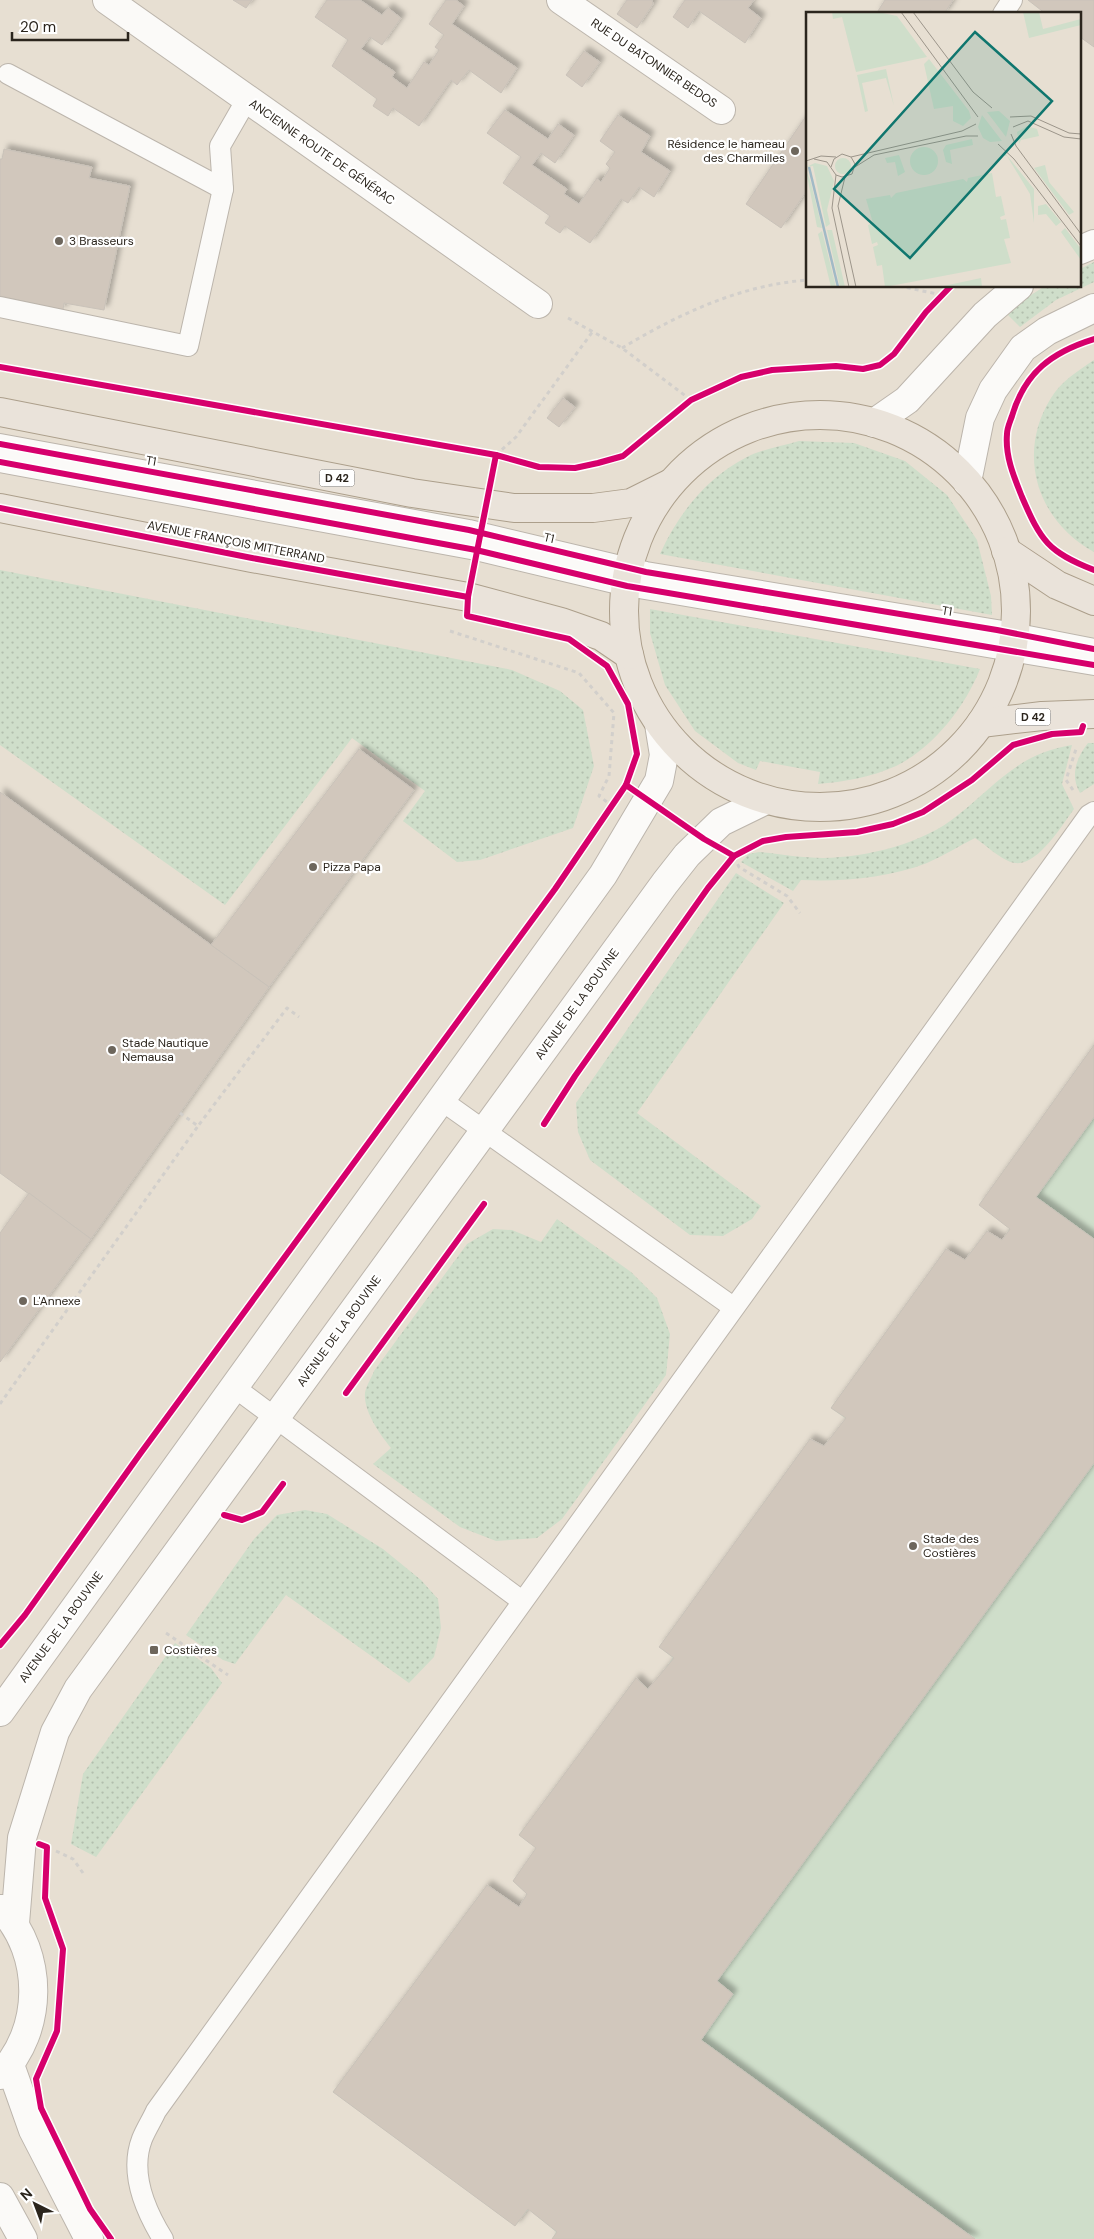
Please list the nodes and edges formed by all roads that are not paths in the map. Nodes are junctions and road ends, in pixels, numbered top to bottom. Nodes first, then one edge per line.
1 (107, 0) edge
2 (561, 0) edge
3 (1012, 0) edge
4 (1004, 12) edge
5 (8, 74) dead end
6 (247, 99) junction
7 (722, 110) dead end
8 (222, 189) junction
9 (1094, 244) edge
10 (1082, 249) edge
11 (1017, 288) edge
12 (538, 304) road end
13 (0, 307) edge
14 (1094, 308) edge
15 (0, 412) edge
16 (874, 422) junction
17 (0, 444) edge
18 (0, 462) edge
19 (673, 482) junction
20 (967, 482) junction
21 (0, 508) edge
22 (1006, 551) junction
23 (628, 578) junction
24 (1094, 601) edge
25 (1016, 643) junction
26 (1094, 649) edge
27 (628, 655) junction
28 (1094, 665) edge
29 (1094, 714) edge
30 (980, 723) junction
31 (659, 724) junction
32 (766, 800) junction
33 (1091, 814) edge
34 (441, 1100) junction
35 (484, 1132) junction
36 (733, 1307) junction
37 (234, 1386) junction
38 (276, 1418) junction
39 (522, 1601) junction
40 (0, 1712) edge
41 (7, 1915) edge
42 (5, 2070) edge
43 (0, 2197) edge
44 (23, 2239) edge
45 (90, 2239) edge
46 (163, 2239) edge

1 - 6 street, ANCIENNE ROUTE DE GÉNÉRAC
2 - 7 street, RUE DU BATONNIER BEDOS
3 - 4 lane
5 - 8 lane
6 - 8 lane
6 - 12 street, ANCIENNE ROUTE DE GÉNÉRAC
8 - 13 lane
9 - 10 street
11 - 16 street
14 - 20 street
15 - 19 main road, D 42
16 - 19 main road
16 - 20 main road
17 - 23 lane, T1 / T1
18 - 23 lane, T1 / T1
19 - 23 main road
20 - 22 main road
21 - 27 main road, AVENUE FRANÇOIS MITTERRAND
22 - 24 main road
22 - 25 main road
23 - 25 lane, T1 / T1
23 - 27 main road
25 - 26 lane, T1 / T1
25 - 28 lane, T1 / T1
25 - 30 main road
27 - 31 main road
29 - 30 main road, D 42
30 - 32 main road
31 - 32 main road
31 - 34 street, AVENUE DE LA BOUVINE
32 - 35 street, AVENUE DE LA BOUVINE
33 - 36 lane
34 - 35 lane
34 - 37 street, AVENUE DE LA BOUVINE
35 - 36 lane
35 - 38 street, AVENUE DE LA BOUVINE
36 - 39 lane
37 - 38 lane
37 - 40 street, AVENUE DE LA BOUVINE
38 - 39 lane
38 - 41 street, AVENUE DE LA BOUVINE
39 - 46 lane
41 - 42 street
42 - 45 street
43 - 44 street

